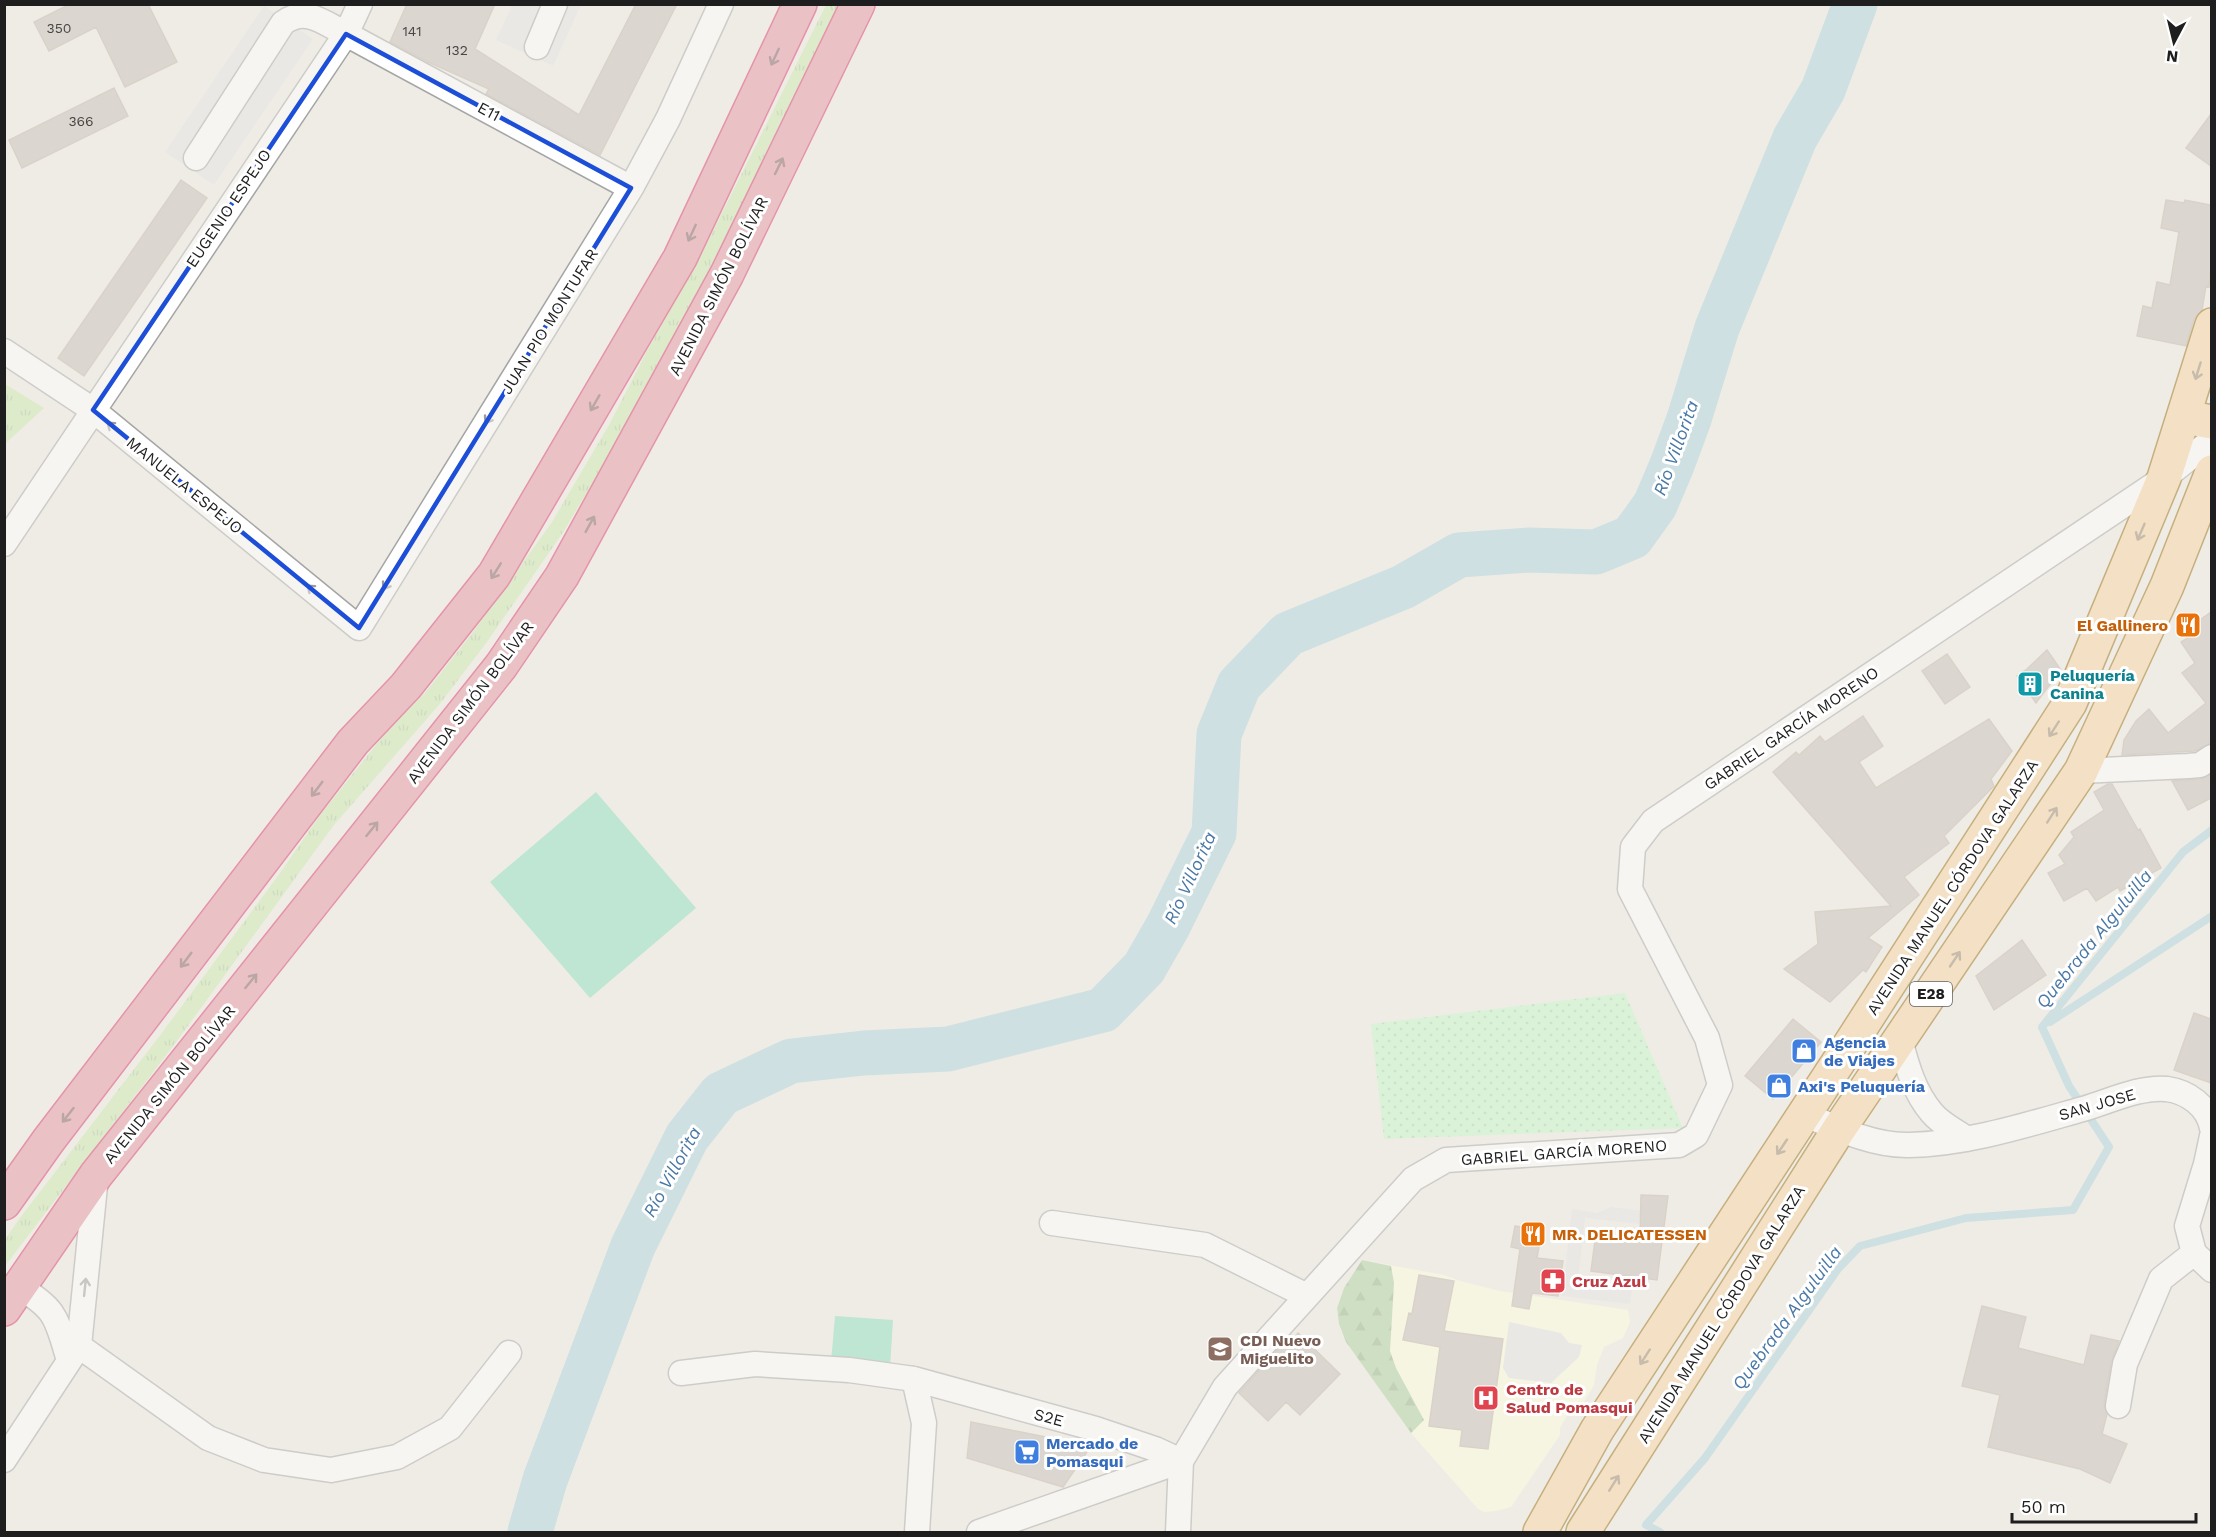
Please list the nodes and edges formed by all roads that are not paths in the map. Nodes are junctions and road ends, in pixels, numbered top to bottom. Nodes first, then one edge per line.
1 (360, 4) edge
2 (555, 4) edge
3 (721, 4) edge
4 (800, 4) edge
5 (858, 4) edge
6 (346, 34) junction
7 (537, 47) dead end
8 (196, 158) dead end
9 (631, 188) junction
10 (2211, 325) edge
11 (4, 351) edge
12 (93, 410) junction
13 (2198, 420) edge
14 (2211, 440) edge
15 (2211, 472) edge
16 (2164, 478) junction
17 (4, 544) edge
18 (359, 628) joint
19 (2211, 757) edge
20 (2081, 771) junction
21 (1900, 1040) junction
22 (1804, 1114) junction
23 (2211, 1128) edge
24 (1839, 1129) junction
25 (2211, 1136) edge
26 (1967, 1139) junction
27 (48, 1141) junction
28 (4, 1171) edge
29 (96, 1175) junction
30 (4, 1203) edge
31 (1736, 1217) junction
32 (1052, 1223) dead end
33 (1770, 1237) junction
34 (2194, 1253) junction
35 (2211, 1270) edge
36 (1307, 1296) junction
37 (12, 1298) edge
38 (1676, 1308) junction
39 (1710, 1331) junction
40 (74, 1353) junction
41 (509, 1353) dead end
42 (681, 1374) dead end
43 (914, 1379) junction
44 (2118, 1406) dead end
45 (4, 1460) edge
46 (1181, 1461) junction
47 (917, 1533) edge
48 (980, 1533) edge
49 (1178, 1533) edge
50 (1540, 1533) edge
51 (1583, 1533) edge

1 - 6 street, EUGENIO ESPEJO
2 - 7 street
3 - 9 street, JUAN PIO MONTUFAR
4 -> 27 highway
29 -> 5 highway, AVENIDA SIMÓN BOLÍVAR
6 - 8 street, E11
6 - 9 street, E11
6 - 12 street, EUGENIO ESPEJO
9 -> 18 street, JUAN PIO MONTUFAR
10 -> 13 main road, AVENIDA MANUEL CÓRDOVA GALARZA / E28
11 - 12 street, MANUELA ESPEJO
12 - 17 street, EUGENIO ESPEJO
18 -> 12 street, MANUELA ESPEJO
13 - 16 main road, AVENIDA MANUEL CÓRDOVA GALARZA / E28
14 - 16 street, GABRIEL GARCÍA MORENO
15 - 20 main road, AVENIDA MANUEL CÓRDOVA GALARZA / E28
16 -> 22 main road, AVENIDA MANUEL CÓRDOVA GALARZA / E28
16 - 36 street, GABRIEL GARCÍA MORENO
19 - 20 street
21 -> 20 main road, AVENIDA MANUEL CÓRDOVA GALARZA / E28
21 - 24 main road, AVENIDA MANUEL CÓRDOVA GALARZA / E28
21 - 26 street
22 - 24 street, SAN JOSE
22 -> 31 main road, AVENIDA MANUEL CÓRDOVA GALARZA / E28
23 - 26 street, SAN JOSE
24 - 26 street, SAN JOSE
24 - 33 main road, AVENIDA MANUEL CÓRDOVA GALARZA / E28
25 - 34 street
27 - 28 street
27 - 30 highway
29 - 37 highway, AVENIDA SIMÓN BOLÍVAR
40 -> 29 street
31 - 33 main road
31 - 38 main road, AVENIDA MANUEL CÓRDOVA GALARZA / E28
32 - 36 street
33 - 39 main road, AVENIDA MANUEL CÓRDOVA GALARZA / E28
34 - 35 street
34 - 44 street
36 - 46 street, GABRIEL GARCÍA MORENO
37 - 40 street
38 - 39 main road
38 -> 50 main road, AVENIDA MANUEL CÓRDOVA GALARZA / E28
51 -> 39 main road, AVENIDA MANUEL CÓRDOVA GALARZA / E28
40 - 41 street
40 - 45 street
42 - 43 street, S2E
43 - 46 street, S2E
43 - 47 street
46 - 48 street
46 - 49 street

